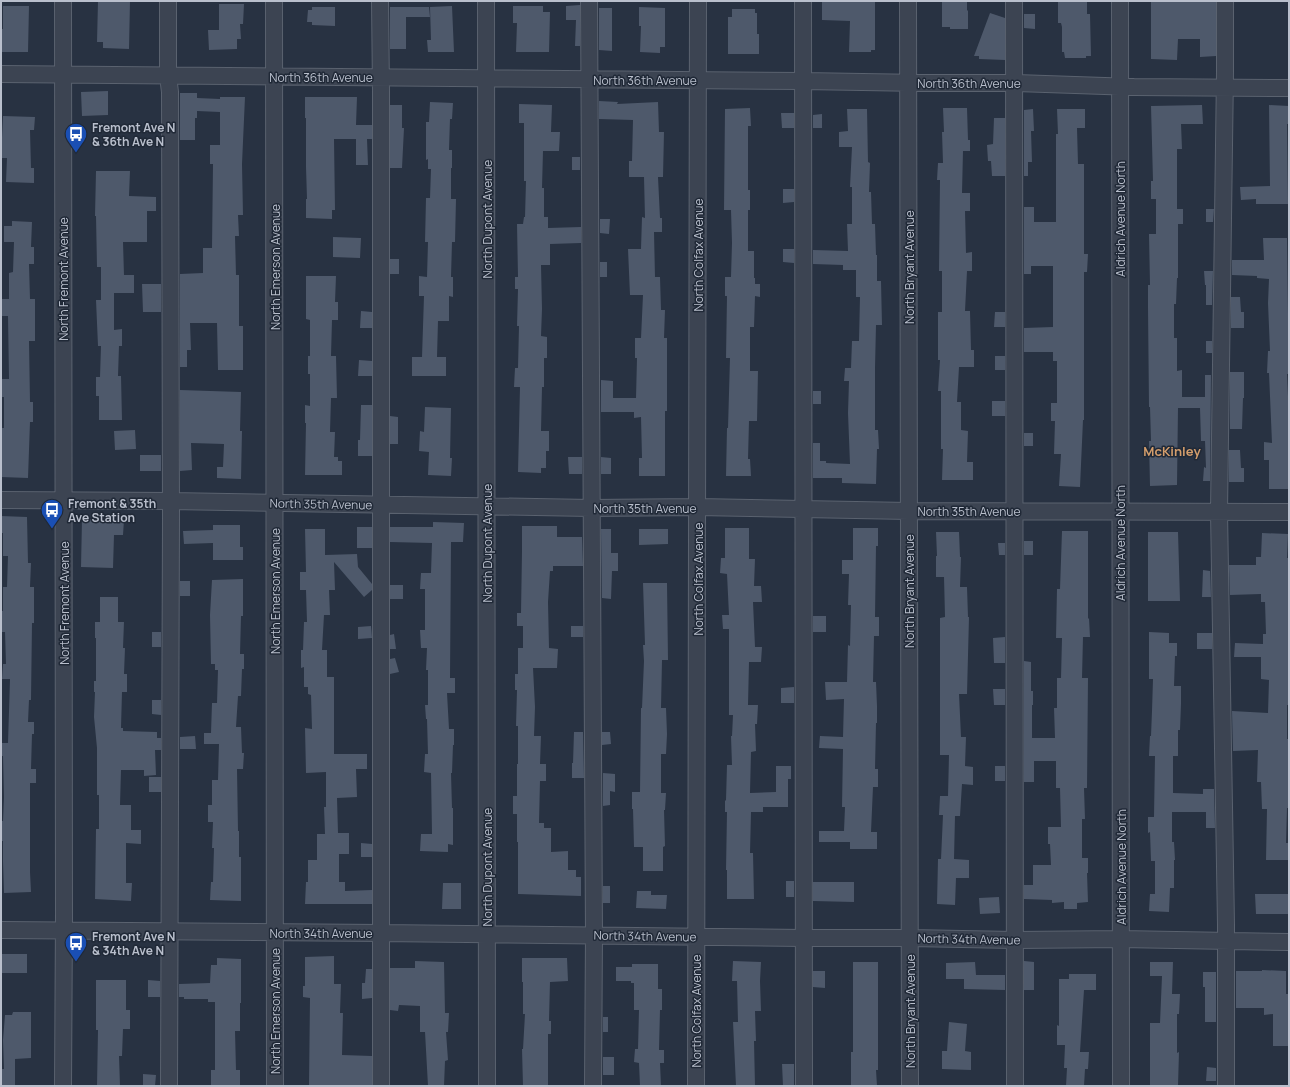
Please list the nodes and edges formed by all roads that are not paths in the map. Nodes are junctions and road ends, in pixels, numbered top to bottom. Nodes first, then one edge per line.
1 (63, 1) edge
2 (168, 1) edge
3 (274, 1) edge
4 (380, 1) edge
5 (486, 1) edge
6 (589, 1) edge
7 (698, 1) edge
8 (803, 1) edge
9 (908, 1) edge
10 (1014, 1) edge
11 (1120, 1) edge
12 (1225, 1) edge
13 (1, 74) edge
14 (63, 75) junction
15 (168, 76) junction
16 (274, 77) junction
17 (381, 77) junction
18 (487, 78) junction
19 (590, 79) junction
20 (698, 80) junction
21 (803, 81) junction
22 (908, 83) junction
23 (1015, 83) junction
24 (1120, 86) junction
25 (1225, 88) junction
26 (1289, 88) edge
27 (1, 500) edge
28 (63, 501) junction
29 (171, 501) junction
30 (275, 503) junction
31 (381, 505) junction
32 (487, 506) junction
33 (698, 507) junction
34 (591, 508) junction
35 (802, 509) junction
36 (909, 511) junction
37 (1014, 511) junction
38 (1120, 512) junction
39 (1219, 512) junction
40 (1289, 512) edge
41 (1, 930) edge
42 (64, 931) junction
43 (170, 932) junction
44 (276, 932) junction
45 (381, 933) junction
46 (487, 935) junction
47 (594, 935) junction
48 (697, 937) junction
49 (803, 938) junction
50 (910, 938) junction
51 (1121, 939) junction
52 (1014, 940) junction
53 (1226, 941) junction
54 (1289, 942) edge
55 (63, 1086) edge
56 (169, 1086) edge
57 (275, 1086) edge
58 (381, 1086) edge
59 (487, 1086) edge
60 (593, 1086) edge
61 (696, 1086) edge
62 (804, 1086) edge
63 (910, 1086) edge
64 (1015, 1086) edge
65 (1121, 1086) edge
66 (1226, 1086) edge

1 - 14 street, North Fremont Avenue
2 - 15 street
3 - 16 street, North Emerson Avenue
4 - 17 street
5 - 18 street, North Dupont Avenue
6 - 19 street
7 - 20 street, North Colfax Avenue
8 - 21 street
9 - 22 street, North Bryant Avenue
10 - 23 street
11 - 24 street, Aldrich Avenue North
12 - 25 street
13 - 14 street, North 36th Avenue
14 - 15 street, North 36th Avenue
14 - 28 street, North Fremont Avenue
15 - 16 street, North 36th Avenue
15 - 29 street
16 - 17 street, North 36th Avenue
16 - 30 street, North Emerson Avenue
17 - 18 street, North 36th Avenue
17 - 31 street
18 - 19 street, North 36th Avenue
18 - 32 street, North Dupont Avenue
19 - 20 street, North 36th Avenue
19 - 34 street
20 - 21 street, North 36th Avenue
20 - 33 street, North Colfax Avenue
21 - 22 street, North 36th Avenue
21 - 35 street
22 - 23 street, North 36th Avenue
22 - 36 street, North Bryant Avenue
23 - 24 street, North 36th Avenue
23 - 37 street
24 - 25 street, North 36th Avenue
24 - 38 street, Aldrich Avenue North
25 - 26 street, North 36th Avenue
25 - 39 street
27 - 28 street, North 35th Avenue
28 - 29 street, North 35th Avenue
28 - 42 street, North Fremont Avenue
29 - 30 street, North 35th Avenue
29 - 43 street
30 - 31 street, North 35th Avenue
30 - 44 street, North Emerson Avenue
31 - 32 street, North 35th Avenue
31 - 45 street
32 - 34 street, North 35th Avenue
32 - 46 street, North Dupont Avenue
33 - 34 street, North 35th Avenue
33 - 35 street, North 35th Avenue
33 - 48 street, North Colfax Avenue
34 - 47 street
35 - 36 street, North 35th Avenue
35 - 49 street
36 - 37 street, North 35th Avenue
36 - 50 street, North Bryant Avenue
37 - 38 street, North 35th Avenue
37 - 52 street
38 - 39 street, North 35th Avenue
38 - 51 street, Aldrich Avenue North
39 - 40 street, North 35th Avenue
39 - 53 street
41 - 42 street, North 34th Avenue
42 - 43 street, North 34th Avenue
42 - 55 street, North Fremont Avenue
43 - 44 street, North 34th Avenue
43 - 56 street
44 - 45 street, North 34th Avenue
44 - 57 street, North Emerson Avenue
45 - 46 street, North 34th Avenue
45 - 58 street
46 - 47 street, North 34th Avenue
46 - 59 street, North Dupont Avenue
47 - 48 street, North 34th Avenue
47 - 60 street
48 - 49 street, North 34th Avenue
48 - 61 street, North Colfax Avenue
49 - 50 street, North 34th Avenue
49 - 62 street
50 - 52 street, North 34th Avenue
50 - 63 street, North Bryant Avenue
51 - 52 street, North 34th Avenue
51 - 53 street, North 34th Avenue
51 - 65 street, Aldrich Avenue North
52 - 64 street
53 - 54 street, North 34th Avenue
53 - 66 street

